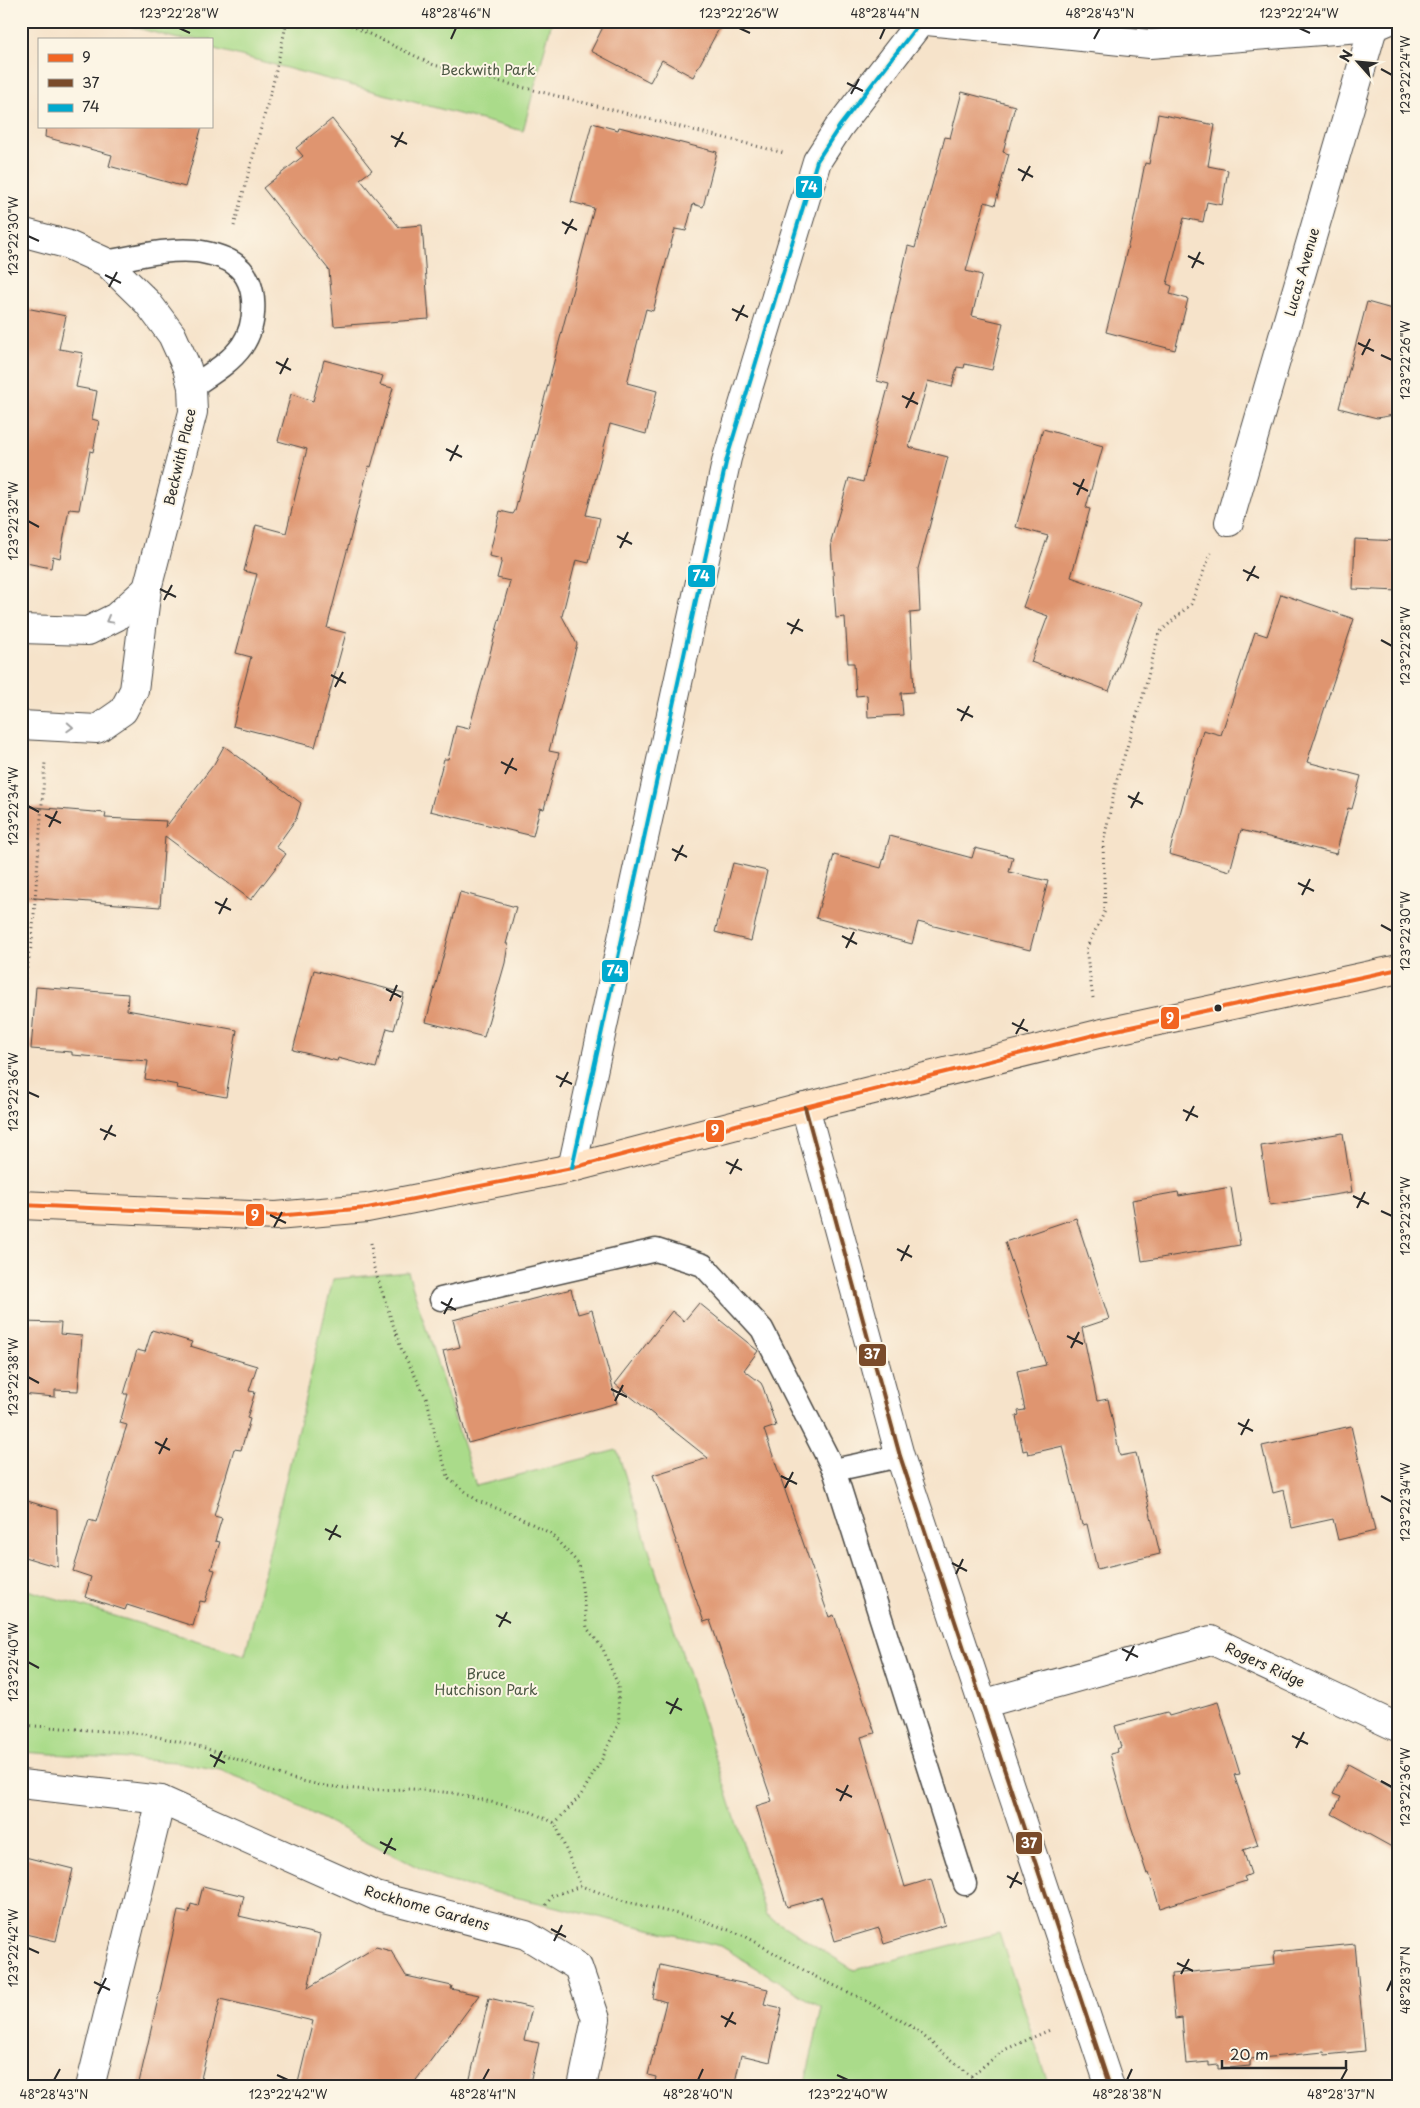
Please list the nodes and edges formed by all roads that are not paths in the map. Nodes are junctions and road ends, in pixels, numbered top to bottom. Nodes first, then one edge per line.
1 (921, 21) edge
2 (927, 21) edge
3 (1379, 23) edge
4 (21, 232) edge
5 (106, 262) junction
6 (192, 387) junction
7 (1229, 522) road end
8 (147, 589) junction
9 (21, 630) edge
10 (21, 725) edge
11 (1399, 969) edge
12 (805, 1107) junction
13 (572, 1168) junction
14 (21, 1205) edge
15 (441, 1300) dead end
16 (900, 1456) junction
17 (834, 1470) junction
18 (982, 1704) junction
19 (1399, 1728) edge
20 (21, 1784) edge
21 (161, 1800) junction
22 (966, 1884) dead end
23 (90, 2087) edge
24 (582, 2087) edge
25 (1110, 2087) edge

1 - 13 street
2 - 3 street
3 - 7 street, Lucas Avenue
4 - 5 street, Beckwith Place
5 - 6 street, Beckwith Place
5 - 6 lane
6 - 8 street, Beckwith Place
8 -> 9 street
10 -> 8 street, Beckwith Place
11 - 12 main road
12 - 13 main road
12 - 16 street
13 - 14 main road
15 - 17 lane
16 - 17 lane
16 - 18 street
17 - 22 lane
18 - 19 street, Rogers Ridge
18 - 25 street
20 - 21 street, Rockhome Gardens
21 - 23 street
21 - 24 street, Rockhome Gardens

